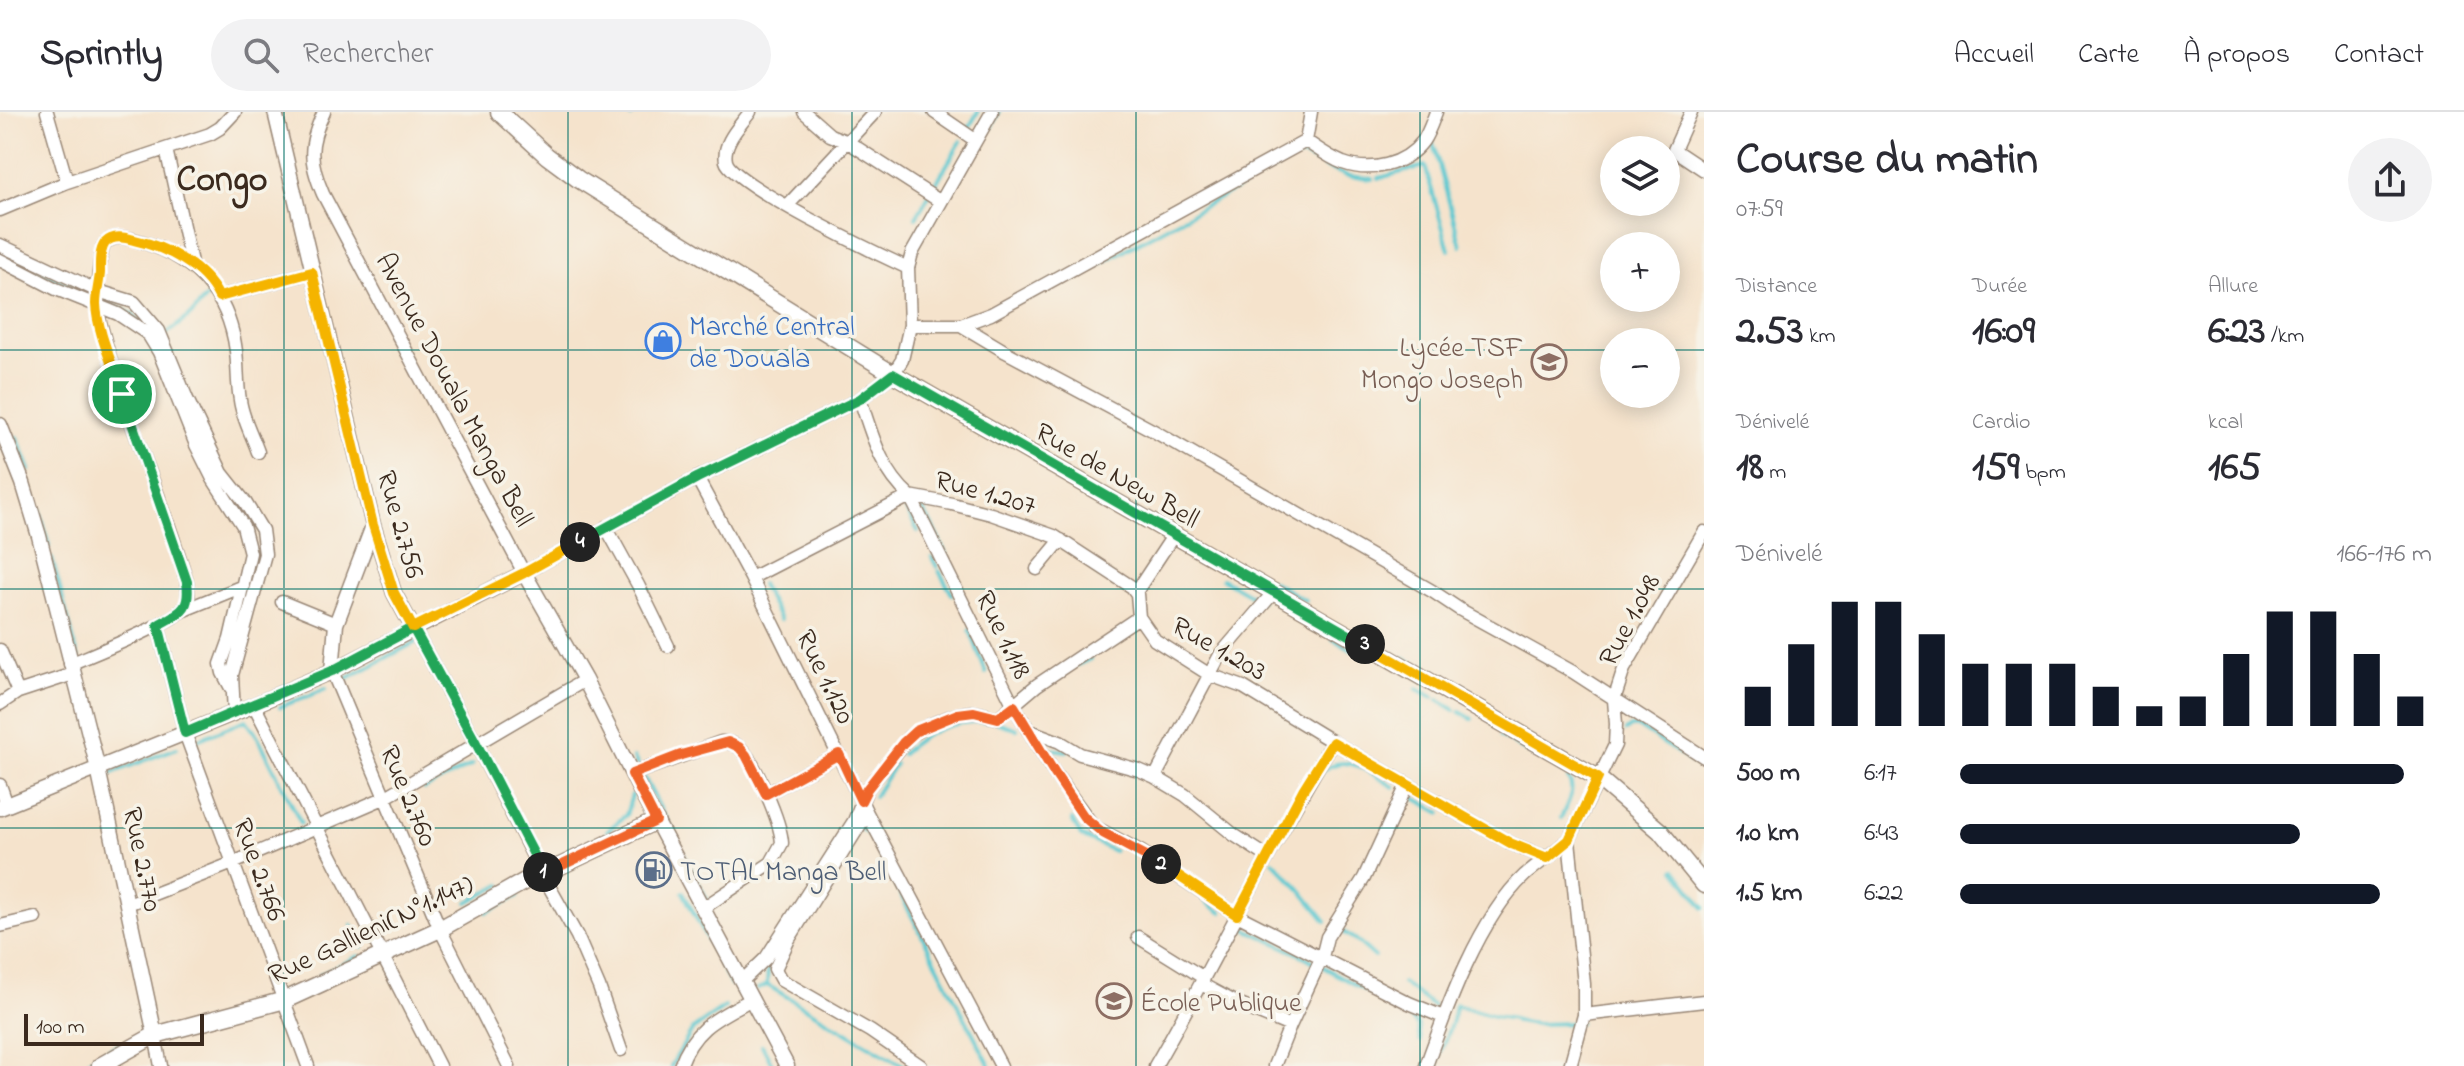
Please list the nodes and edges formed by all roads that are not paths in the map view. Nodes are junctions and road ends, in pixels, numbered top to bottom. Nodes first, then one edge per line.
1 (47, 112) edge
2 (235, 112) edge
3 (275, 112) edge
4 (324, 112) edge
5 (499, 112) edge
6 (750, 112) edge
7 (804, 112) edge
8 (875, 112) edge
9 (934, 112) edge
10 (992, 112) edge
11 (1311, 112) edge
12 (1436, 112) edge
13 (1691, 112) edge
14 (975, 140) junction
15 (1306, 141) junction
16 (848, 142) junction
17 (166, 149) junction
18 (1704, 170) edge
19 (67, 182) junction
20 (941, 202) junction
21 (787, 206) junction
22 (0, 210) edge
23 (0, 245) edge
24 (0, 260) edge
25 (192, 267) junction
26 (908, 268) junction
27 (312, 272) junction
28 (98, 291) junction
29 (219, 297) junction
30 (96, 305) junction
31 (910, 325) junction
32 (961, 325) junction
33 (893, 374) junction
34 (860, 399) junction
35 (0, 425) edge
36 (258, 452) dead end
37 (697, 478) junction
38 (910, 496) junction
39 (373, 525) junction
40 (606, 527) junction
41 (1704, 532) edge
42 (1173, 536) junction
43 (1061, 540) junction
44 (1697, 557) edge
45 (1037, 569) dead end
46 (524, 573) junction
47 (751, 578) junction
48 (243, 586) junction
49 (1136, 592) junction
50 (1273, 593) junction
51 (282, 602) dead end
52 (184, 610) junction
53 (1139, 617) junction
54 (336, 624) junction
55 (158, 625) junction
56 (413, 628) junction
57 (668, 646) dead end
58 (0, 650) edge
59 (71, 669) junction
60 (332, 671) junction
61 (1210, 675) junction
62 (585, 680) junction
63 (231, 688) junction
64 (18, 692) junction
65 (1614, 700) junction
66 (0, 704) edge
67 (254, 705) junction
68 (1014, 706) junction
69 (234, 713) junction
70 (1028, 730) junction
71 (185, 733) junction
72 (1333, 742) junction
73 (476, 743) junction
74 (839, 754) junction
75 (1704, 757) edge
76 (98, 769) junction
77 (632, 774) junction
78 (1155, 777) junction
79 (1598, 778) junction
80 (0, 785) edge
81 (1407, 785) junction
82 (766, 794) junction
83 (386, 797) junction
84 (4, 806) edge
85 (864, 807) junction
86 (656, 821) junction
87 (315, 828) junction
88 (1569, 840) junction
89 (1268, 857) junction
90 (1547, 858) junction
91 (233, 863) junction
92 (541, 872) junction
93 (1704, 885) edge
94 (128, 904) junction
95 (703, 908) junction
96 (1237, 915) junction
97 (35, 918) dead end
98 (0, 926) edge
99 (440, 929) junction
100 (1138, 937) dead end
101 (380, 955) junction
102 (1322, 957) junction
103 (742, 981) junction
104 (1203, 981) junction
105 (752, 999) junction
106 (285, 1000) junction
107 (1704, 1001) edge
108 (1584, 1015) junction
109 (1443, 1017) junction
110 (1290, 1026) junction
111 (155, 1035) junction
112 (621, 1050) dead end
113 (100, 1066) edge
114 (161, 1066) edge
115 (308, 1066) edge
116 (439, 1066) edge
117 (509, 1066) edge
118 (680, 1066) edge
119 (787, 1066) edge
120 (921, 1066) edge
121 (1001, 1066) edge
122 (1155, 1066) edge
123 (1274, 1066) edge
124 (1426, 1066) edge
125 (1570, 1066) edge

1 - 19 street
2 - 17 street
3 - 27 street, Rue 2.756
4 - 46 street, Avenue Douala Manga Bell
5 - 33 main road, Rue de New Bell
6 - 21 street
7 - 16 street
8 - 16 street
9 - 14 street
10 - 14 street
11 - 15 street
12 - 15 street
13 - 18 street
14 - 20 street
15 - 32 street
16 - 20 street
16 - 21 street
17 - 19 street
17 - 25 street
19 - 22 street
20 - 26 street
21 - 26 street
23 - 28 street
24 - 30 street
25 - 28 street
25 - 29 street
26 - 31 street
27 - 29 street
27 - 39 street, Rue 2.756
28 - 30 street
28 - 63 street
29 - 36 street
30 - 48 street
30 - 52 street
31 - 32 street
31 - 33 street
32 - 65 street
33 - 34 street
33 - 42 main road, Rue de New Bell
34 - 37 street
34 - 38 street, Rue 1.118
35 - 59 street, Rue 2.770
37 - 40 street
37 - 47 street, Rue 1.120
38 - 43 street, Rue 1.207
38 - 47 street, Rue 1.207
38 - 68 street, Rue 1.118
39 - 54 street
39 - 56 street, Rue 2.756
40 - 46 street
40 - 57 street
41 - 44 street, Rue 1.048
42 - 49 street
42 - 50 main road, Rue de New Bell
43 - 45 street
43 - 49 street, Rue 1.207
44 - 65 street, Rue 1.048
46 - 56 street
46 - 62 street, Avenue Douala Manga Bell
47 - 74 street, Rue 1.120
48 - 52 street
48 - 63 street
49 - 53 street
50 - 61 street
50 - 79 main road, Rue de New Bell
51 - 54 street
52 - 55 street
53 - 61 street, Rue 1.203
53 - 68 street, Rue 1.203
54 - 60 street
55 - 59 street
55 - 71 street, Rue 2.766
56 - 60 street
56 - 73 street, Rue 2.756
58 - 64 street
59 - 64 street
59 - 76 street, Rue 2.770
60 - 67 street
60 - 83 street, Rue 2.760
61 - 72 street, Rue 1.203
61 - 78 street
62 - 73 street
62 - 77 street, Avenue Douala Manga Bell
63 - 69 street
64 - 66 street
65 - 75 street
65 - 79 street, Rue 1.048
67 - 69 street
67 - 87 street
68 - 70 street, Rue 1.118
68 - 85 street
69 - 71 street
70 - 78 street
70 - 96 street, Rue 1.118
71 - 76 street
71 - 91 street, Rue 2.766
72 - 81 street, Rue 1.203
72 - 89 street
73 - 83 street
73 - 92 street, Rue 2.756
74 - 82 street
74 - 85 street, Rue 1.120
76 - 84 street
76 - 94 street, Rue 2.770
77 - 82 street
77 - 86 street, Avenue Douala Manga Bell
78 - 89 street
79 - 88 street, Rue 1.048
79 - 93 main road, Rue de New Bell
80 - 84 street
81 - 90 street, Rue 1.203
81 - 102 street
82 - 95 street
83 - 87 street
83 - 99 street, Rue 2.760
85 - 103 street
85 - 120 street
85 - 121 street, Rue 1.120
86 - 92 main road, Rue Gallieni(N°1.147)
86 - 95 street, Avenue Douala Manga Bell
87 - 91 street
87 - 101 street
88 - 90 street
88 - 108 street
89 - 96 street
90 - 109 street
91 - 94 street
91 - 106 street, Rue 2.766
92 - 99 main road, Rue Gallieni(N°1.147)
92 - 112 street, Rue 2.756
94 - 111 street, Rue 2.770
95 - 103 street, Avenue Douala Manga Bell
96 - 102 street, Rue 1.118
96 - 104 street
97 - 98 street
99 - 101 main road, Rue Gallieni(N°1.147)
99 - 117 street, Rue 2.760
100 - 104 street
101 - 106 main road, Rue Gallieni(N°1.147)
101 - 116 street
102 - 109 street, Rue 1.118
102 - 110 street
103 - 105 street, Avenue Douala Manga Bell
104 - 110 street
104 - 122 street
105 - 118 street
105 - 119 street, Avenue Douala Manga Bell
106 - 111 main road, Rue Gallieni(N°1.147)
106 - 115 street, Rue 2.766
107 - 108 street
108 - 125 street
109 - 124 street
110 - 123 street
111 - 113 main road, Rue Gallieni(N°1.147)
111 - 114 street, Rue 2.770

